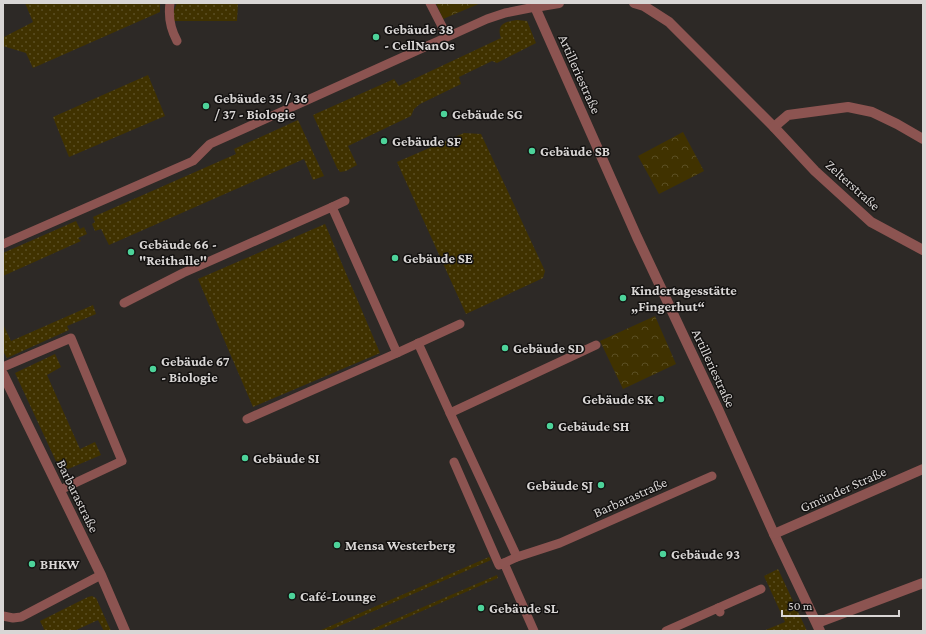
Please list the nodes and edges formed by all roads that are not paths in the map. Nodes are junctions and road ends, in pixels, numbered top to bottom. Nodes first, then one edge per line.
1 (170, 3) edge
2 (430, 3) edge
3 (559, 3) edge
4 (634, 3) edge
5 (535, 7) junction
6 (446, 36) junction
7 (177, 41) dead end
8 (774, 127) junction
9 (923, 139) edge
10 (345, 202) dead end
11 (332, 208) junction
12 (3, 244) edge
13 (923, 250) edge
14 (124, 303) dead end
15 (460, 324) dead end
16 (418, 343) junction
17 (596, 345) dead end
18 (397, 353) junction
19 (3, 367) edge
20 (3, 374) edge
21 (450, 413) junction
22 (247, 419) dead end
23 (454, 462) dead end
24 (923, 469) edge
25 (712, 476) dead end
26 (60, 490) junction
27 (774, 534) junction
28 (517, 557) junction
29 (501, 564) junction
30 (102, 576) junction
31 (923, 583) edge
32 (761, 589) dead end
33 (3, 616) edge
34 (818, 627) edge
35 (125, 631) edge
36 (534, 631) edge
37 (666, 631) edge

1 - 7 lane
2 - 6 lane
3 - 5 street
4 - 8 street, Zelterstraße
5 - 6 lane
5 - 27 street, Artilleriestraße
6 - 12 lane
8 - 9 street
8 - 13 street, Zelterstraße
10 - 11 lane
11 - 14 lane
11 - 18 lane
15 - 16 lane
16 - 18 lane
16 - 21 lane
17 - 21 lane
18 - 22 lane
19 - 26 lane
20 - 26 street, Barbarastraße
21 - 28 lane
23 - 29 lane
24 - 27 street, Gmünder Straße
25 - 28 lane, Barbarastraße
26 - 30 street, Barbarastraße
27 - 34 street, Artilleriestraße
28 - 29 lane, Barbarastraße
29 - 36 lane
30 - 33 lane
30 - 35 street, Barbarastraße
31 - 34 street
32 - 37 lane

